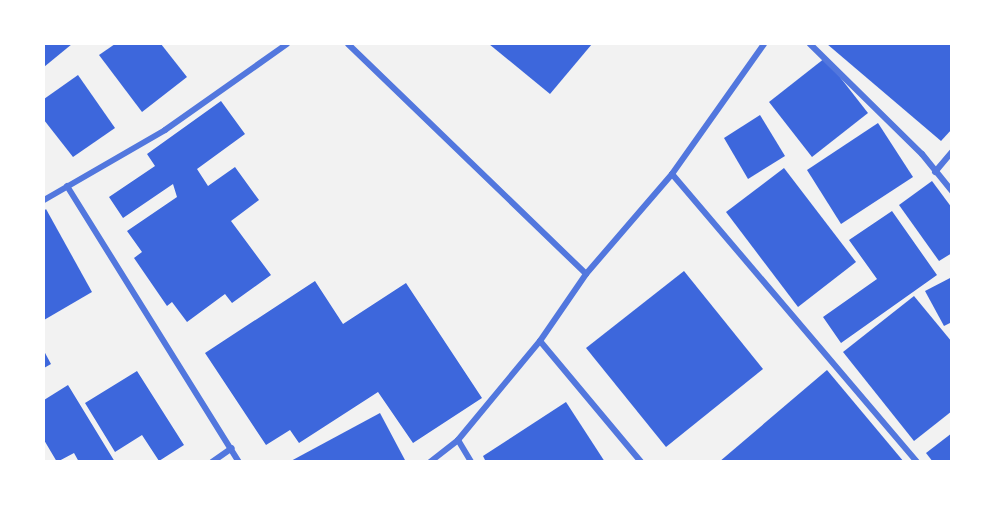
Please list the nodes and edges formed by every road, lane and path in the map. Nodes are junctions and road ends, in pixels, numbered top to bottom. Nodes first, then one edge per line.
1 (287, 44) edge
2 (348, 44) edge
3 (764, 44) edge
4 (810, 44) edge
5 (951, 152) edge
6 (935, 172) junction
7 (672, 174) junction
8 (67, 186) junction
9 (951, 191) edge
10 (44, 200) edge
11 (586, 274) junction
12 (540, 341) junction
13 (458, 440) junction
14 (232, 448) junction
15 (212, 462) edge
16 (239, 462) edge
17 (430, 462) edge
18 (471, 462) edge
19 (641, 462) edge
20 (917, 462) edge

1 - 8 street
2 - 11 street
3 - 7 street
4 - 6 street
5 - 6 street
6 - 9 street
7 - 11 street
7 - 20 street
8 - 10 street
8 - 14 street
11 - 12 street
12 - 13 street
12 - 19 street
13 - 17 street
13 - 18 street
14 - 15 street
14 - 16 street

